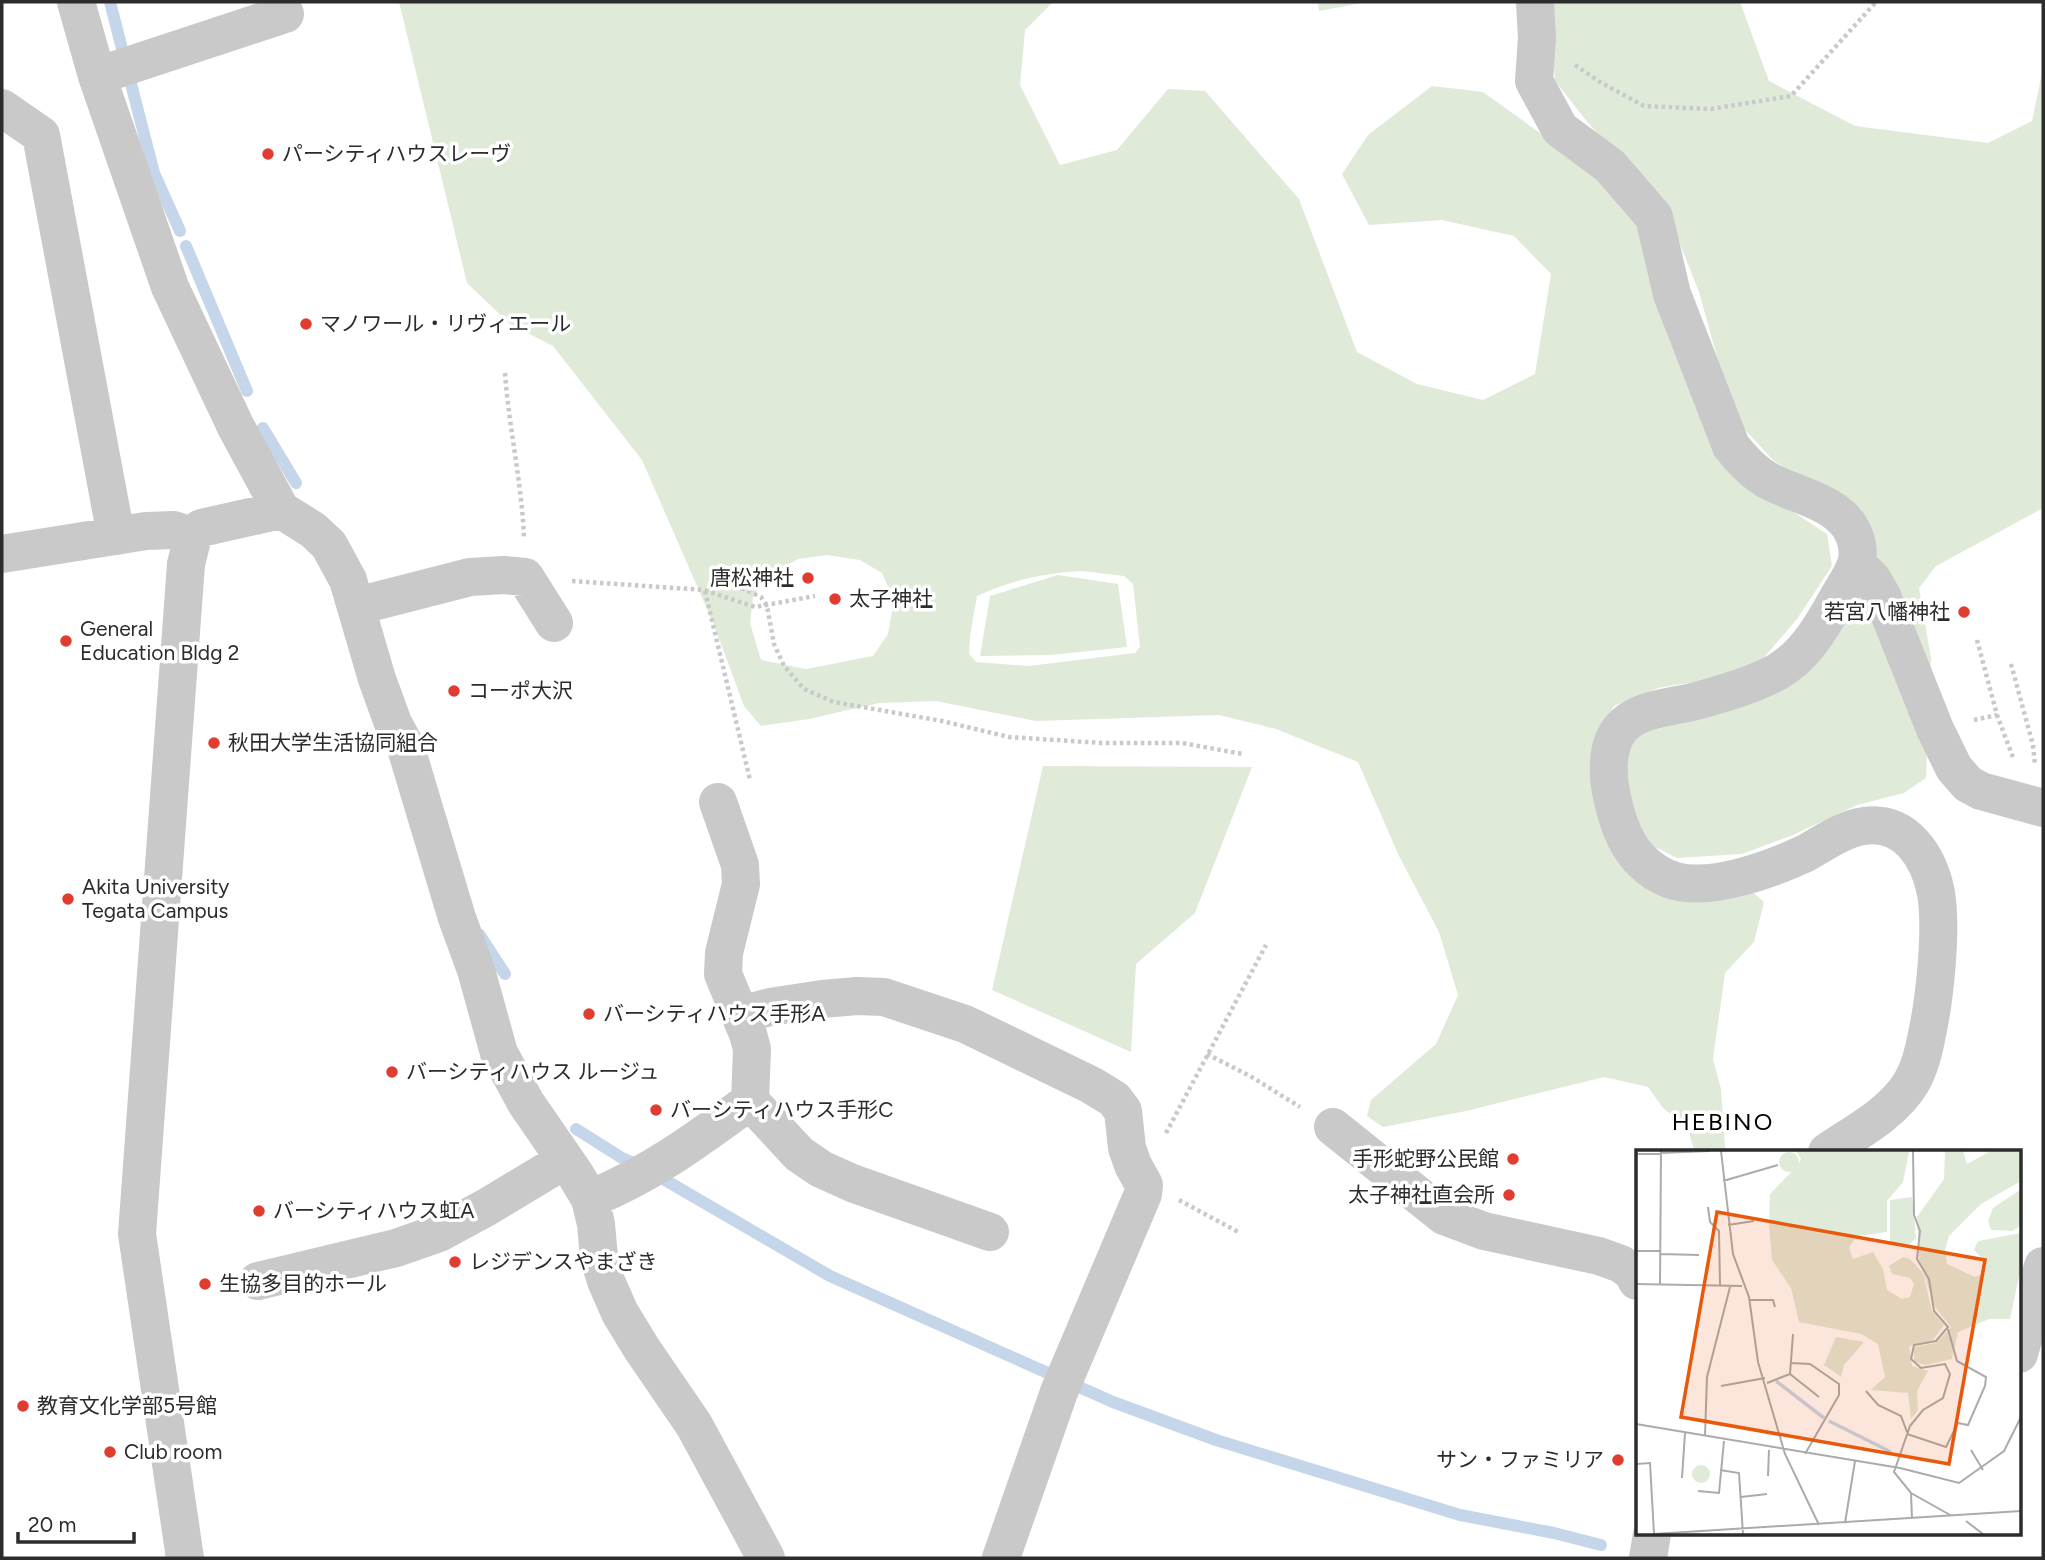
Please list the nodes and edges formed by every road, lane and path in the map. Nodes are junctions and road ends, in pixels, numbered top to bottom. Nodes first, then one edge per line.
1 (76, 2) edge
2 (1876, 2) edge
3 (285, 14) dead end
4 (1536, 20) edge
5 (116, 70) junction
6 (2, 108) edge
7 (505, 373) dead end
8 (281, 510) junction
9 (193, 536) junction
10 (98, 539) junction
11 (2, 554) edge
12 (1857, 564) junction
13 (525, 577) junction
14 (735, 585) dead end
15 (704, 590) junction
16 (815, 596) dead end
17 (766, 606) junction
18 (357, 607) junction
19 (554, 623) dead end
20 (1977, 640) dead end
21 (2011, 664) dead end
22 (1243, 754) dead end
23 (734, 794) joint
24 (2037, 806) edge
25 (1266, 945) dead end
26 (740, 1015) junction
27 (1207, 1054) junction
28 (1189, 1091) dead end
29 (750, 1101) junction
30 (1333, 1127) joint
31 (1830, 1150) edge
32 (565, 1160) junction
33 (1144, 1185) junction
34 (590, 1199) junction
35 (990, 1232) dead end
36 (1240, 1233) dead end
37 (2043, 1266) edge
38 (1636, 1279) edge
39 (258, 1281) dead end
40 (2021, 1347) edge
41 (1652, 1536) edge
42 (185, 1558) edge
43 (766, 1558) edge
44 (1001, 1558) edge
45 (1648, 1558) edge

1 - 5 street
2 - 4 path
3 - 5 street
4 - 12 street
5 - 8 street
6 - 10 street
7 - 13 path
8 - 9 street
8 - 18 street
9 - 10 street
9 - 42 street
10 - 11 street
12 - 24 street
12 - 31 street
13 - 15 path
13 - 18 street
13 - 19 street
14 - 17 path
15 - 17 path
15 - 23 path
16 - 17 path
17 - 22 path
18 - 32 street
20 - 24 path
21 - 24 path
23 - 26 street
25 - 27 path
26 - 29 street
26 - 33 street
27 - 28 path
27 - 30 path
29 - 34 street
29 - 35 street
30 - 38 street
32 - 34 street
32 - 39 street
33 - 36 path
33 - 44 street
34 - 43 street
37 - 40 street
41 - 45 street

